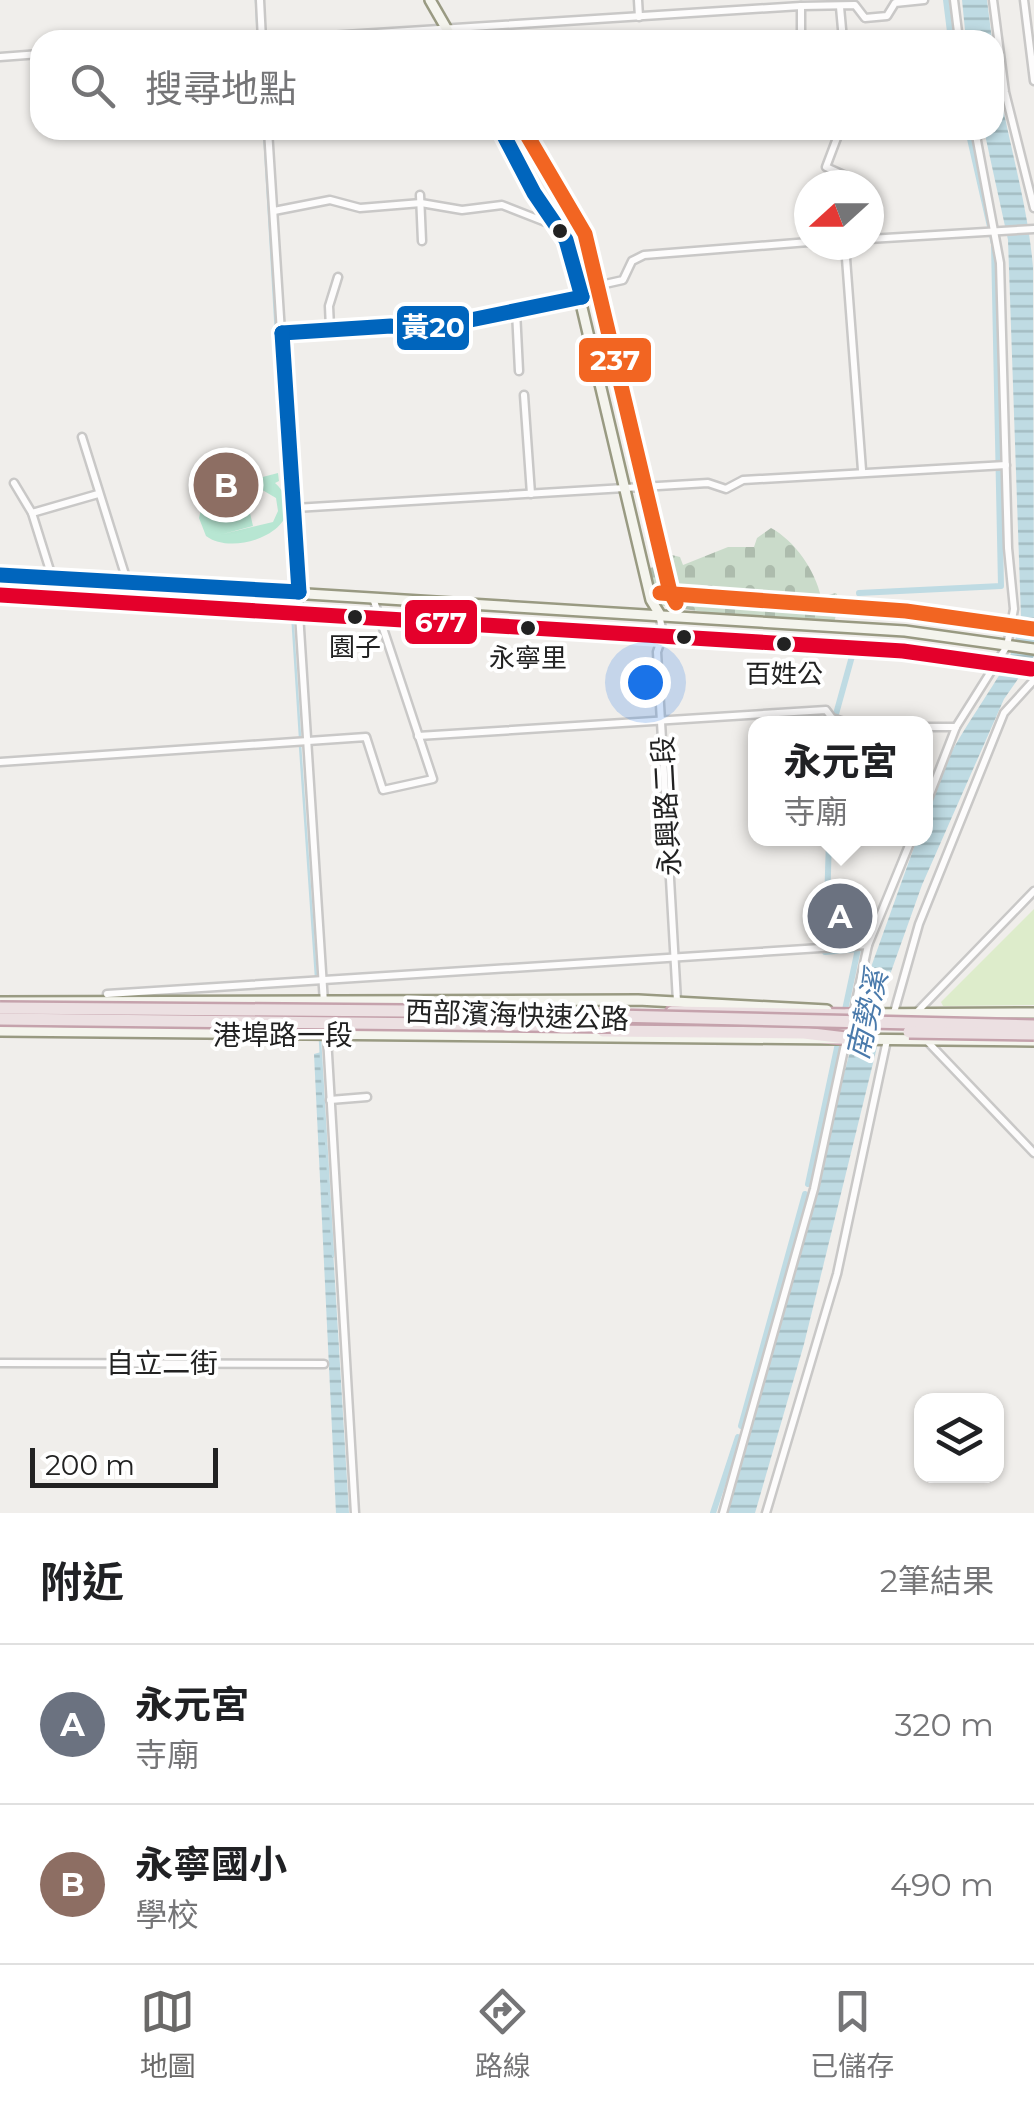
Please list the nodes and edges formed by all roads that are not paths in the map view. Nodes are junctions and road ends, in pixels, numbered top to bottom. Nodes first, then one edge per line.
1 (260, 0) edge
2 (430, 0) edge
3 (638, 0) edge
4 (924, 0) edge
5 (954, 0) edge
6 (992, 0) edge
7 (1024, 0) edge
8 (801, 6) junction
9 (840, 7) junction
10 (639, 17) junction
11 (445, 28) junction
12 (263, 30) edge
13 (415, 30) edge
14 (801, 30) edge
15 (841, 30) edge
16 (958, 30) edge
17 (994, 30) edge
18 (30, 55) edge
19 (0, 57) edge
20 (1034, 80) edge
21 (1004, 109) edge
22 (269, 140) edge
23 (507, 140) edge
24 (836, 140) edge
25 (977, 140) edge
26 (833, 170) edge
27 (421, 199) junction
28 (1034, 208) edge
29 (274, 210) junction
30 (553, 225) junction
31 (1034, 229) edge
32 (998, 230) junction
33 (884, 239) edge
34 (422, 241) dead end
35 (794, 243) edge
36 (846, 260) edge
37 (338, 277) dead end
38 (582, 297) junction
39 (516, 311) junction
40 (330, 328) junction
41 (282, 333) junction
42 (520, 372) dead end
43 (524, 395) dead end
44 (82, 437) dead end
45 (1006, 465) junction
46 (862, 470) junction
47 (14, 483) dead end
48 (624, 487) junction
49 (98, 494) junction
50 (531, 494) junction
51 (294, 508) junction
52 (32, 513) junction
53 (0, 575) edge
54 (52, 578) junction
55 (127, 582) junction
56 (300, 592) junction
57 (373, 598) junction
58 (659, 614) junction
59 (1010, 646) junction
60 (1034, 649) edge
61 (1034, 680) edge
62 (830, 716) edge
63 (661, 721) junction
64 (933, 727) edge
65 (956, 727) junction
66 (418, 736) junction
67 (308, 742) junction
68 (0, 762) edge
69 (933, 786) edge
70 (909, 846) edge
71 (1034, 891) edge
72 (868, 946) junction
73 (674, 955) junction
74 (321, 982) junction
75 (107, 994) dead end
76 (678, 1001) junction
77 (324, 1002) junction
78 (138, 1003) junction
79 (0, 1005) edge
80 (407, 1012) junction
81 (1034, 1013) edge
82 (204, 1014) junction
83 (915, 1014) junction
84 (852, 1015) junction
85 (325, 1016) junction
86 (893, 1016) junction
87 (0, 1019) edge
88 (790, 1021) junction
89 (339, 1022) junction
90 (1034, 1026) edge
91 (136, 1030) junction
92 (0, 1031) edge
93 (329, 1034) junction
94 (1034, 1037) edge
95 (846, 1038) junction
96 (888, 1040) junction
97 (926, 1040) junction
98 (366, 1097) dead end
99 (330, 1100) junction
100 (1034, 1153) edge
101 (0, 1363) edge
102 (324, 1364) dead end
103 (355, 1513) edge
104 (723, 1513) edge
105 (766, 1513) edge

1 - 12 street
2 - 11 street
3 - 10 street
4 - 9 street
5 - 16 street
6 - 17 street
7 - 20 street
8 - 9 street
8 - 10 street
8 - 14 street
9 - 15 street
10 - 11 street
11 - 13 street
18 - 19 street
21 - 28 street
22 - 29 street
23 - 30 street
24 - 26 street
25 - 32 street
27 - 29 street
27 - 30 street
27 - 34 street
29 - 41 street
30 - 38 street
31 - 32 street
32 - 33 street
32 - 45 street
35 - 38 street
36 - 46 street
37 - 40 street
38 - 39 street
38 - 48 street
39 - 40 street
39 - 42 street
40 - 41 street
41 - 51 street
43 - 50 street
44 - 49 street
45 - 46 street
45 - 59 street
46 - 48 street
47 - 52 street
48 - 50 street
48 - 58 street
49 - 52 street
49 - 55 street
50 - 51 street
51 - 56 street
52 - 54 street
53 - 54 street
54 - 55 street
55 - 56 street
56 - 57 street
56 - 67 street
57 - 58 street
57 - 66 street
58 - 59 street
58 - 63 street, 永興路二段
59 - 60 street
59 - 65 street
61 - 86 street
62 - 63 street
63 - 66 street
63 - 73 street, 永興路二段
64 - 65 street
65 - 69 street
66 - 67 street
67 - 68 street
67 - 74 street
70 - 72 street
71 - 83 street
72 - 73 street
72 - 84 street
73 - 74 street
73 - 76 street, 永興路二段
74 - 75 street
74 - 77 street
76 - 77 street, 港埠路一段
76 - 84 street, 港埠路一段
77 - 78 street, 港埠路一段
77 - 85 street
78 - 79 street, 港埠路一段
78 - 82 street
79 - 80 highway, 西部濱海快速公路, bridge
80 - 84 highway, bridge
80 - 90 highway, 西部濱海快速公路, bridge
81 - 83 street, 港埠路一段
82 - 85 street, 港埠路一段
82 - 91 street
83 - 86 street, 港埠路一段
84 - 86 street, 港埠路一段, bridge
84 - 88 street, 港埠路一段
85 - 88 street, 港埠路一段
85 - 93 street
87 - 89 highway, 西部濱海快速公路, bridge
88 - 97 street, 港埠路一段
89 - 94 highway, 西部濱海快速公路, bridge
89 - 95 highway, bridge
91 - 92 street, 港埠路一段
91 - 93 street, 港埠路一段
93 - 95 street, 港埠路一段
93 - 99 street
94 - 97 street, 港埠路一段
95 - 96 street, 港埠路一段
95 - 104 street
96 - 97 street, 港埠路一段
96 - 105 street
97 - 100 street
98 - 99 street
99 - 103 street
101 - 102 street, 自立二街

